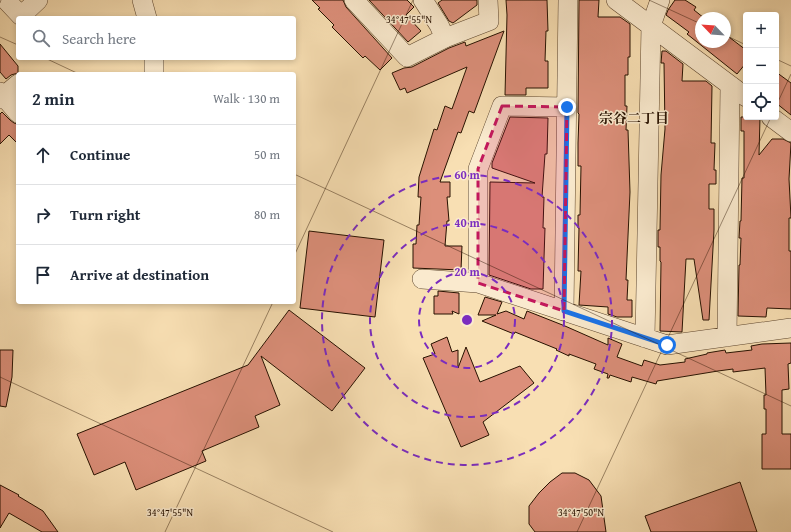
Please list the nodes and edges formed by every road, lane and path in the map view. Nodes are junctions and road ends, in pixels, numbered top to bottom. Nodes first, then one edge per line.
1 (6, 0) edge
2 (38, 0) edge
3 (142, 0) edge
4 (354, 0) edge
5 (423, 0) edge
6 (488, 0) edge
7 (568, 0) edge
8 (616, 0) edge
9 (660, 0) edge
10 (146, 16) edge
11 (651, 26) junction
12 (445, 38) junction
13 (154, 60) edge
14 (154, 72) edge
15 (16, 85) edge
16 (730, 85) junction
17 (743, 95) edge
18 (1, 96) edge
19 (567, 107) junction
20 (16, 111) edge
21 (775, 120) edge
22 (791, 132) edge
23 (422, 279) dead end
24 (478, 283) junction
25 (564, 311) junction
26 (791, 328) edge
27 (727, 337) junction
28 (645, 338) junction

1 - 2 street
3 - 10 street
4 - 12 street
5 - 12 street
6 - 12 street
7 - 19 street
8 - 11 street
9 - 11 street
11 - 16 street
11 - 28 street
13 - 14 street
15 - 18 street
16 - 17 street
16 - 27 street
18 - 20 street
19 - 24 street
19 - 25 street
21 - 22 street
23 - 24 street
24 - 25 street
25 - 28 street
26 - 27 street
27 - 28 street

